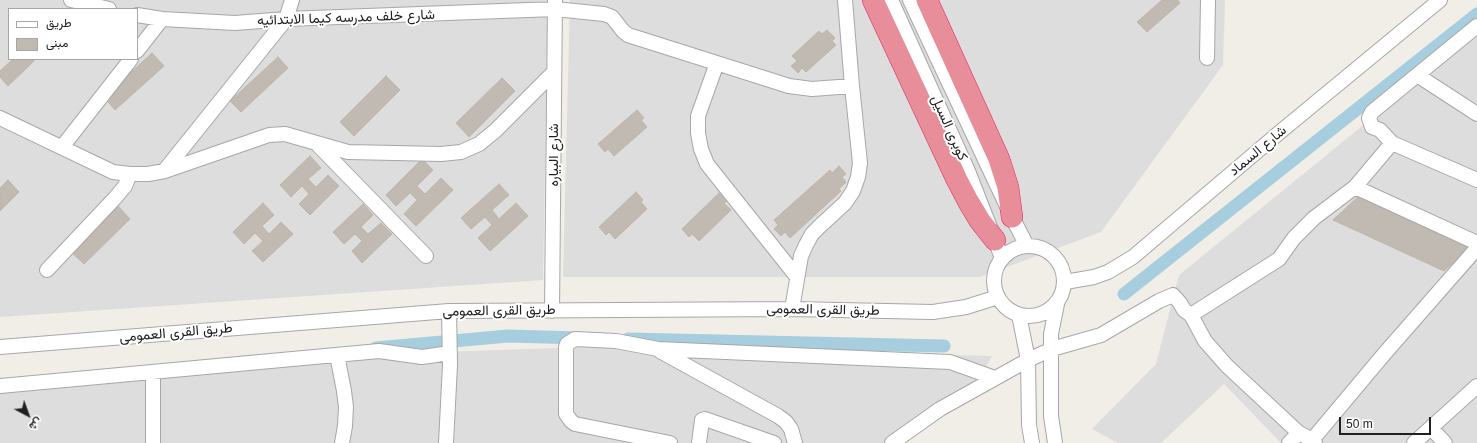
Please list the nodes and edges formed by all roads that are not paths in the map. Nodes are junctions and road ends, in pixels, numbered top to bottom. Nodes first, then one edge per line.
1 (71, 0) edge
2 (292, 0) edge
3 (845, 0) edge
4 (874, 0) edge
5 (891, 0) edge
6 (910, 0) edge
7 (927, 0) edge
8 (1208, 0) edge
9 (1440, 0) edge
10 (106, 5) edge
11 (555, 5) edge
12 (435, 7) edge
13 (138, 15) edge
14 (162, 19) junction
15 (286, 19) junction
16 (1477, 26) edge
17 (138, 50) edge
18 (1206, 58) dead end
19 (130, 60) edge
20 (717, 63) junction
21 (554, 72) junction
22 (1417, 75) junction
23 (852, 86) junction
24 (1477, 114) edge
25 (0, 118) edge
26 (1392, 143) junction
27 (318, 144) junction
28 (62, 147) junction
29 (165, 171) junction
30 (130, 174) junction
31 (1477, 180) edge
32 (1355, 187) junction
33 (1012, 218) junction
34 (1477, 243) edge
35 (1027, 246) junction
36 (1477, 248) edge
37 (999, 249) junction
38 (426, 256) dead end
39 (47, 270) dead end
40 (797, 277) junction
41 (1065, 282) junction
42 (998, 297) junction
43 (1057, 304) junction
44 (792, 309) junction
45 (552, 310) junction
46 (449, 315) junction
47 (1019, 315) junction
48 (1191, 315) junction
49 (0, 348) edge
50 (658, 349) junction
51 (1052, 349) junction
52 (449, 351) junction
53 (337, 355) junction
54 (1028, 360) junction
55 (153, 372) junction
56 (995, 378) junction
57 (0, 386) edge
58 (1477, 386) edge
59 (1431, 428) junction
60 (1294, 438) edge
61 (1313, 442) edge
62 (153, 443) edge
63 (342, 443) edge
64 (446, 443) edge
65 (670, 443) edge
66 (699, 443) edge
67 (774, 443) edge
68 (795, 443) edge
69 (892, 443) edge
70 (1032, 443) edge
71 (1055, 443) edge
72 (1414, 443) edge
73 (1445, 443) edge

1 - 10 street
2 - 15 street
3 - 23 street
4 - 37 highway
5 - 37 street, كوبرى السيل
6 - 33 street, كوبرى السيل
7 - 33 highway
8 - 18 street
9 - 41 street, شارع السماد
11 - 12 street, شارع خلف مدرسه كيما الابتدائيه
11 - 20 street, شارع خلف مدرسه كيما الابتدائيه
11 - 21 street, شارع البياره
12 - 15 street, شارع خلف مدرسه كيما الابتدائيه
13 - 14 street, شارع خلف مدرسه كيما الابتدائيه
14 - 15 street, شارع خلف مدرسه كيما الابتدائيه
14 - 17 street
15 - 29 street
16 - 22 street
19 - 28 street
20 - 23 street, شارع خلف مدرسه كيما الابتدائيه
20 - 40 street
21 - 27 street
21 - 45 street, شارع البياره
22 - 24 street
22 - 26 street
23 - 40 street
25 - 28 street
26 - 31 street
26 - 32 street
27 - 29 street
27 - 38 street
28 - 30 street
29 - 30 street
30 - 39 street
32 - 34 street
32 - 48 street
33 - 35 street, كوبرى السيل
35 - 37 street
35 - 41 street
36 - 61 street
37 - 42 street
40 - 44 street
41 - 43 street
42 - 44 street, طريق القرى العمومى
42 - 47 street
43 - 47 street
43 - 51 street
44 - 45 street, طريق القرى العمومى
45 - 46 street, طريق القرى العمومى
46 - 49 street, طريق القرى العمومى
46 - 52 street
47 - 54 street
48 - 51 street
48 - 60 street
50 - 56 street
50 - 65 street
50 - 68 street
51 - 54 street
51 - 71 street
52 - 53 street
52 - 64 street
53 - 55 street
53 - 63 street
54 - 56 street
54 - 70 street
55 - 57 street
55 - 62 street
56 - 69 street
58 - 59 street
59 - 72 street
59 - 73 street
60 - 61 street
66 - 67 street

